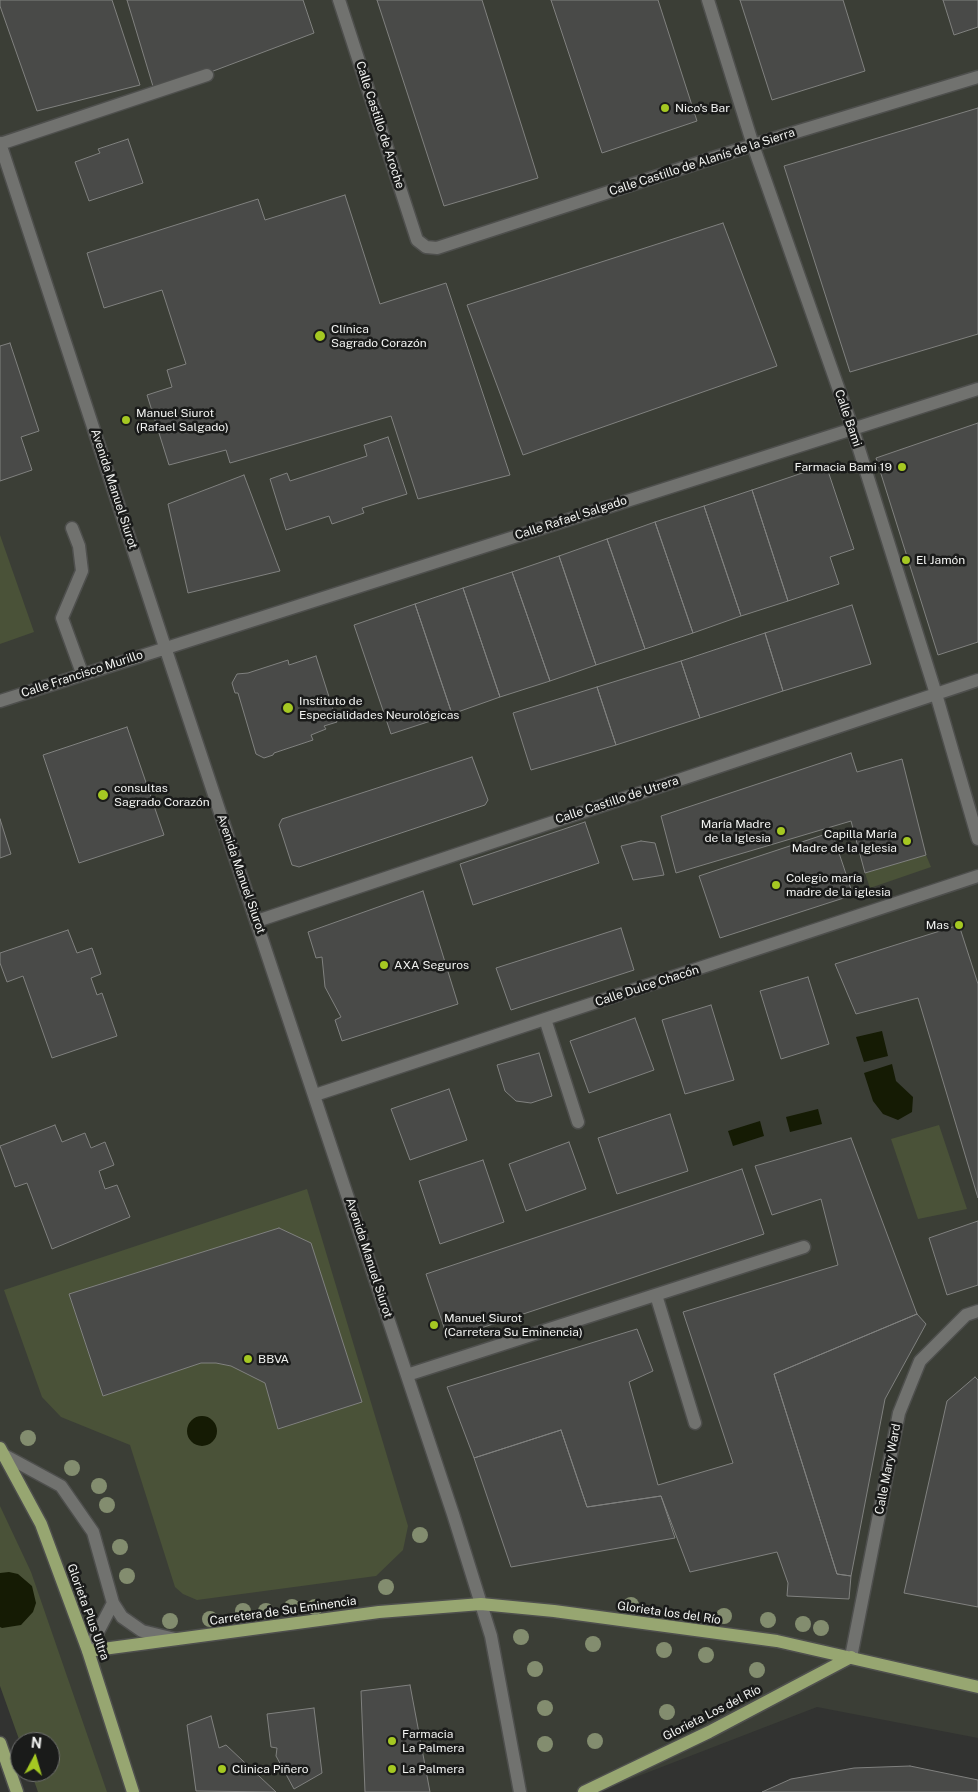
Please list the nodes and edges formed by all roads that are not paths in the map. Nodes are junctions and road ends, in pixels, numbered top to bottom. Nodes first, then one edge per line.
1 (339, 0) edge
2 (708, 0) edge
3 (207, 76) dead end
4 (978, 76) edge
5 (0, 143) edge
6 (753, 145) junction
7 (426, 247) joint
8 (978, 389) edge
9 (852, 430) junction
10 (72, 528) dead end
11 (165, 647) junction
12 (82, 673) junction
13 (978, 680) edge
14 (936, 694) junction
15 (0, 701) edge
16 (978, 839) edge
17 (978, 876) edge
18 (257, 921) junction
19 (545, 1019) junction
20 (315, 1095) junction
21 (578, 1122) dead end
22 (804, 1247) dead end
23 (656, 1295) junction
24 (978, 1311) edge
25 (407, 1375) junction
26 (695, 1422) dead end
27 (2, 1451) edge
28 (112, 1603) junction
29 (481, 1604) junction
30 (176, 1639) junction
31 (88, 1651) junction
32 (851, 1657) junction
33 (978, 1687) edge
34 (0, 1743) edge
35 (16, 1792) edge
36 (133, 1792) edge
37 (520, 1792) edge
38 (584, 1792) edge

1 - 7 street, Calle Castillo de Aroche
2 - 6 street, Calle Bami
3 - 5 street
4 - 6 street, Calle Castillo de Alanís de la Sierra
5 - 11 street, Avenida Manuel Siurot
6 - 7 street, Calle Castillo de Alanís de la Sierra
6 - 9 street, Calle Bami
8 - 9 street, Calle Rafael Salgado
9 - 11 street, Calle Rafael Salgado
9 - 14 street, Calle Bami
10 - 12 street
11 - 12 street, Calle Francisco Murillo
11 - 18 street, Avenida Manuel Siurot
12 - 15 street, Calle Francisco Murillo
13 - 14 street, Calle Castillo de Utrera
14 - 16 street, Calle Bami
14 - 18 street, Calle Castillo de Utrera
17 - 19 street, Calle Dulce Chacón
18 - 20 street, Avenida Manuel Siurot
19 - 20 street, Calle Dulce Chacón
19 - 21 street
20 - 25 street, Avenida Manuel Siurot
22 - 23 street
23 - 25 street
23 - 26 street
24 - 32 street, Calle Mary Ward
25 - 29 street, Avenida Manuel Siurot
27 - 28 street
27 - 31 main road, Glorieta Plus Ultra
28 - 30 street
28 - 31 street
29 - 30 main road, Carretera de Su Eminencia
29 - 32 main road, Glorieta los del Río
29 - 37 street
30 - 31 main road, Carretera de Su Eminencia
31 - 36 main road, Glorieta Plus Ultra
32 - 33 main road
32 - 38 main road, Glorieta Los del Río
34 - 35 main road

